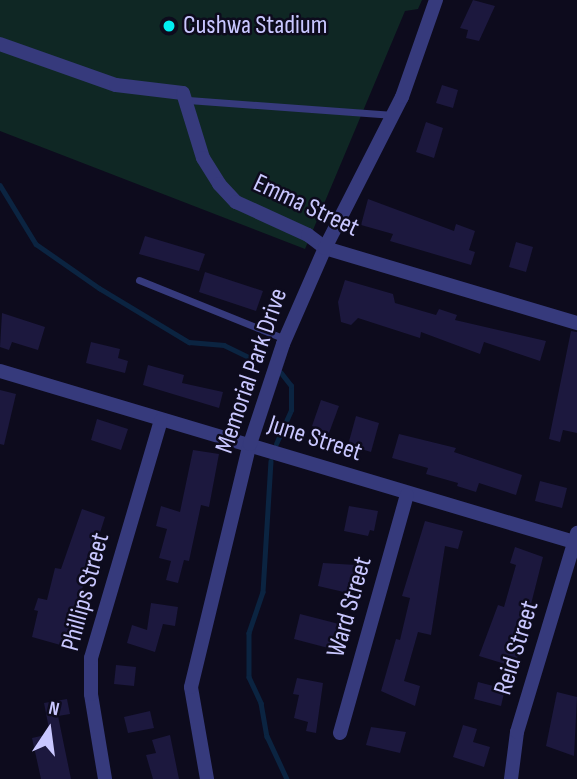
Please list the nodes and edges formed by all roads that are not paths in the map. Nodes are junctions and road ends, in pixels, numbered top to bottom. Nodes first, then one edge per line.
1 (436, 0) edge
2 (0, 44) edge
3 (188, 100) junction
4 (393, 115) junction
5 (325, 248) junction
6 (139, 280) dead end
7 (577, 323) edge
8 (285, 339) junction
9 (0, 371) edge
10 (161, 420) junction
11 (250, 444) junction
12 (407, 495) junction
13 (576, 538) edge
14 (340, 733) dead end
15 (106, 779) edge
16 (207, 779) edge
17 (511, 779) edge

1 - 4 street, Memorial Park Drive
2 - 3 street
3 - 4 lane
3 - 5 street, Emma Street
4 - 5 street, Memorial Park Drive
5 - 7 street, Emma Street
5 - 8 street, Memorial Park Drive
6 - 8 lane
8 - 11 street, Memorial Park Drive
9 - 10 street, June Street
10 - 11 street, June Street
10 - 15 street, Phillips Street
11 - 12 street, June Street
11 - 16 street, Memorial Park Drive
12 - 13 street, June Street
12 - 14 street, Ward Street
13 - 17 street, Reid Street

